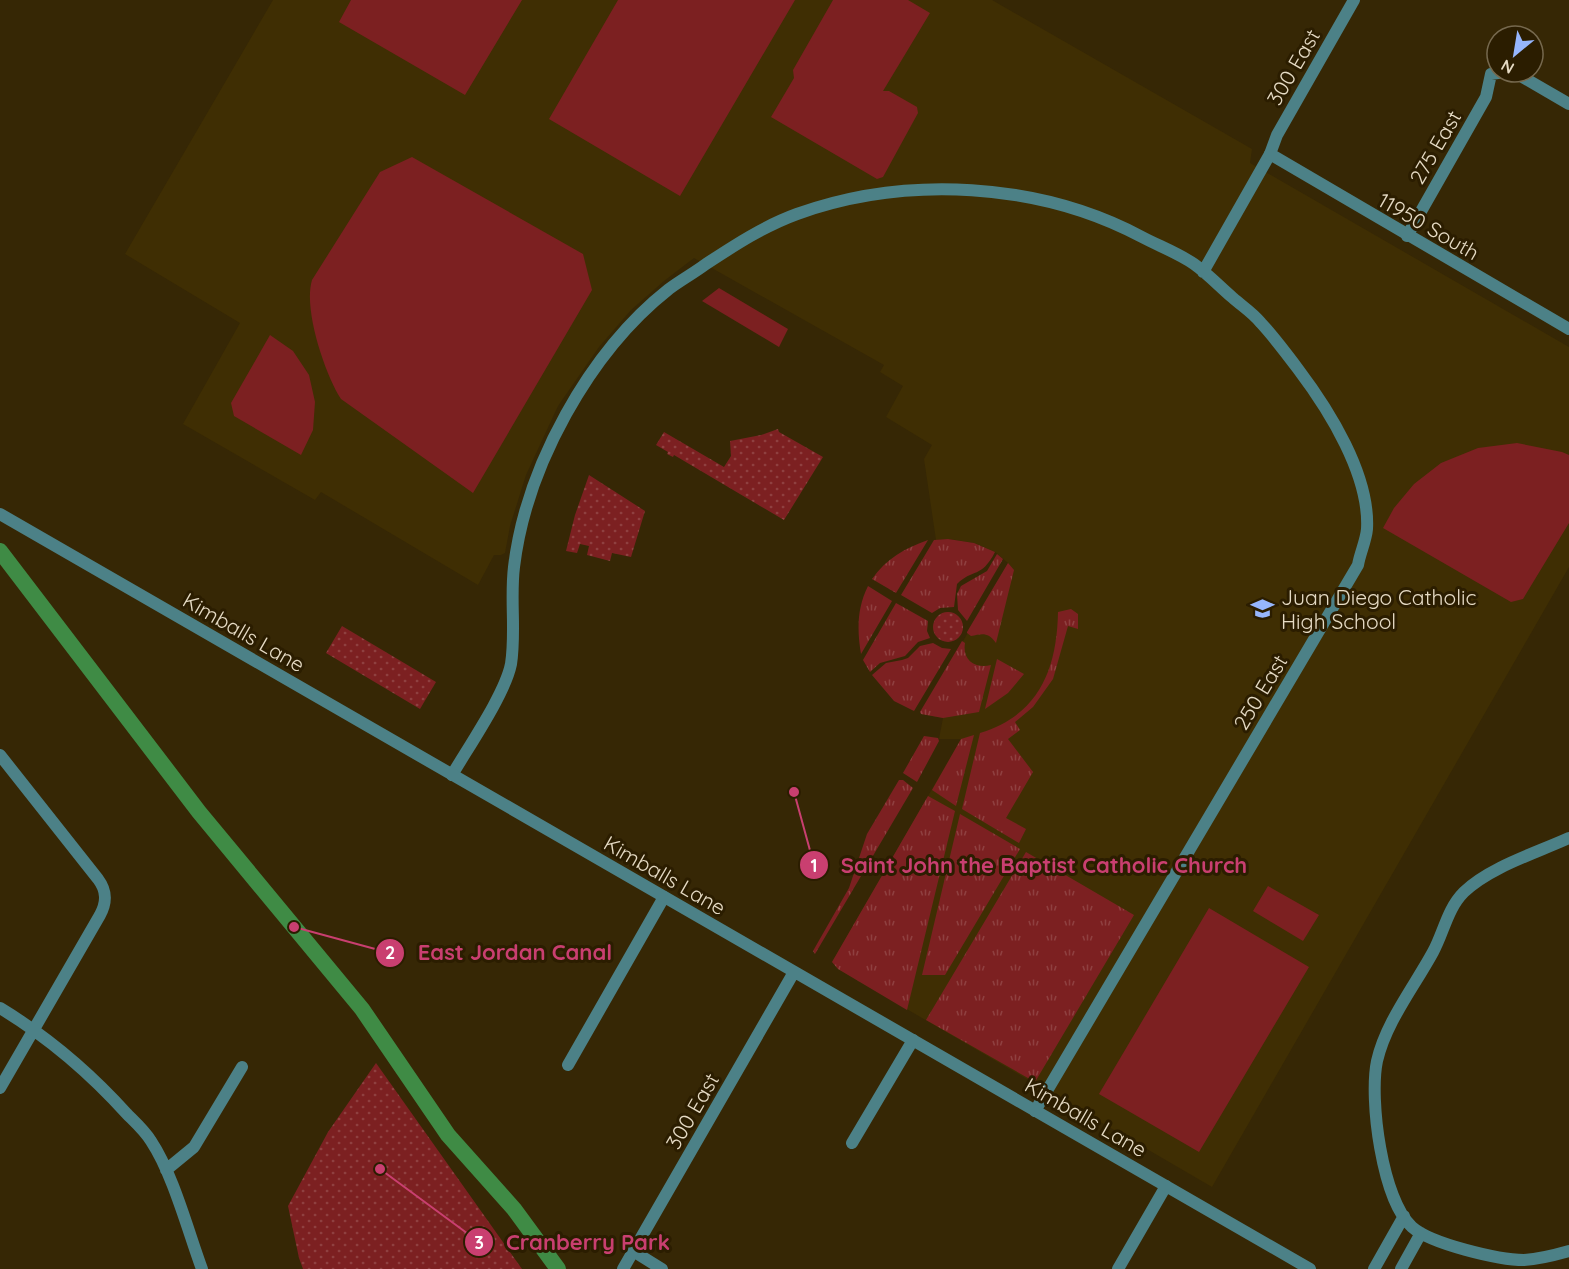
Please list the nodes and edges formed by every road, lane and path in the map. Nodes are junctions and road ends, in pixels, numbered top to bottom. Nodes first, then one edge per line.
1 (1354, 0) edge
2 (1489, 84) edge
3 (1535, 84) edge
4 (1569, 104) edge
5 (1270, 154) junction
6 (1407, 236) junction
7 (1203, 272) junction
8 (1569, 329) edge
9 (0, 514) edge
10 (0, 755) edge
11 (452, 775) junction
12 (1569, 838) edge
13 (664, 897) junction
14 (794, 972) junction
15 (0, 1008) edge
16 (34, 1029) junction
17 (913, 1040) junction
18 (568, 1065) dead end
19 (242, 1067) dead end
20 (0, 1088) edge
21 (1035, 1111) junction
22 (852, 1143) dead end
23 (166, 1170) junction
24 (1166, 1186) junction
25 (1412, 1225) junction
26 (633, 1251) junction
27 (1569, 1251) edge
28 (202, 1269) edge
29 (623, 1269) edge
30 (662, 1269) edge
31 (1119, 1269) edge
32 (1310, 1269) edge
33 (1374, 1269) edge
34 (1401, 1269) edge

1 - 5 street, 300 East
2 - 6 street, 275 East
3 - 4 street
5 - 6 street, 11950 South
5 - 7 street, 300 East
6 - 8 street, 11950 South
7 - 11 street, 250 East
7 - 21 street, 250 East
9 - 11 street, Kimballs Lane
10 - 16 street
11 - 13 street, Kimballs Lane
12 - 25 street
13 - 14 street, Kimballs Lane
13 - 18 street
14 - 17 street, Kimballs Lane
14 - 26 street, 300 East
15 - 16 street
16 - 20 street
16 - 23 street
17 - 21 street, Kimballs Lane
17 - 22 street
19 - 23 street
21 - 24 street, Kimballs Lane
23 - 28 street
24 - 31 street
24 - 32 street, Kimballs Lane
25 - 27 street
25 - 33 street
25 - 34 street
26 - 29 street, 300 East
26 - 30 street

